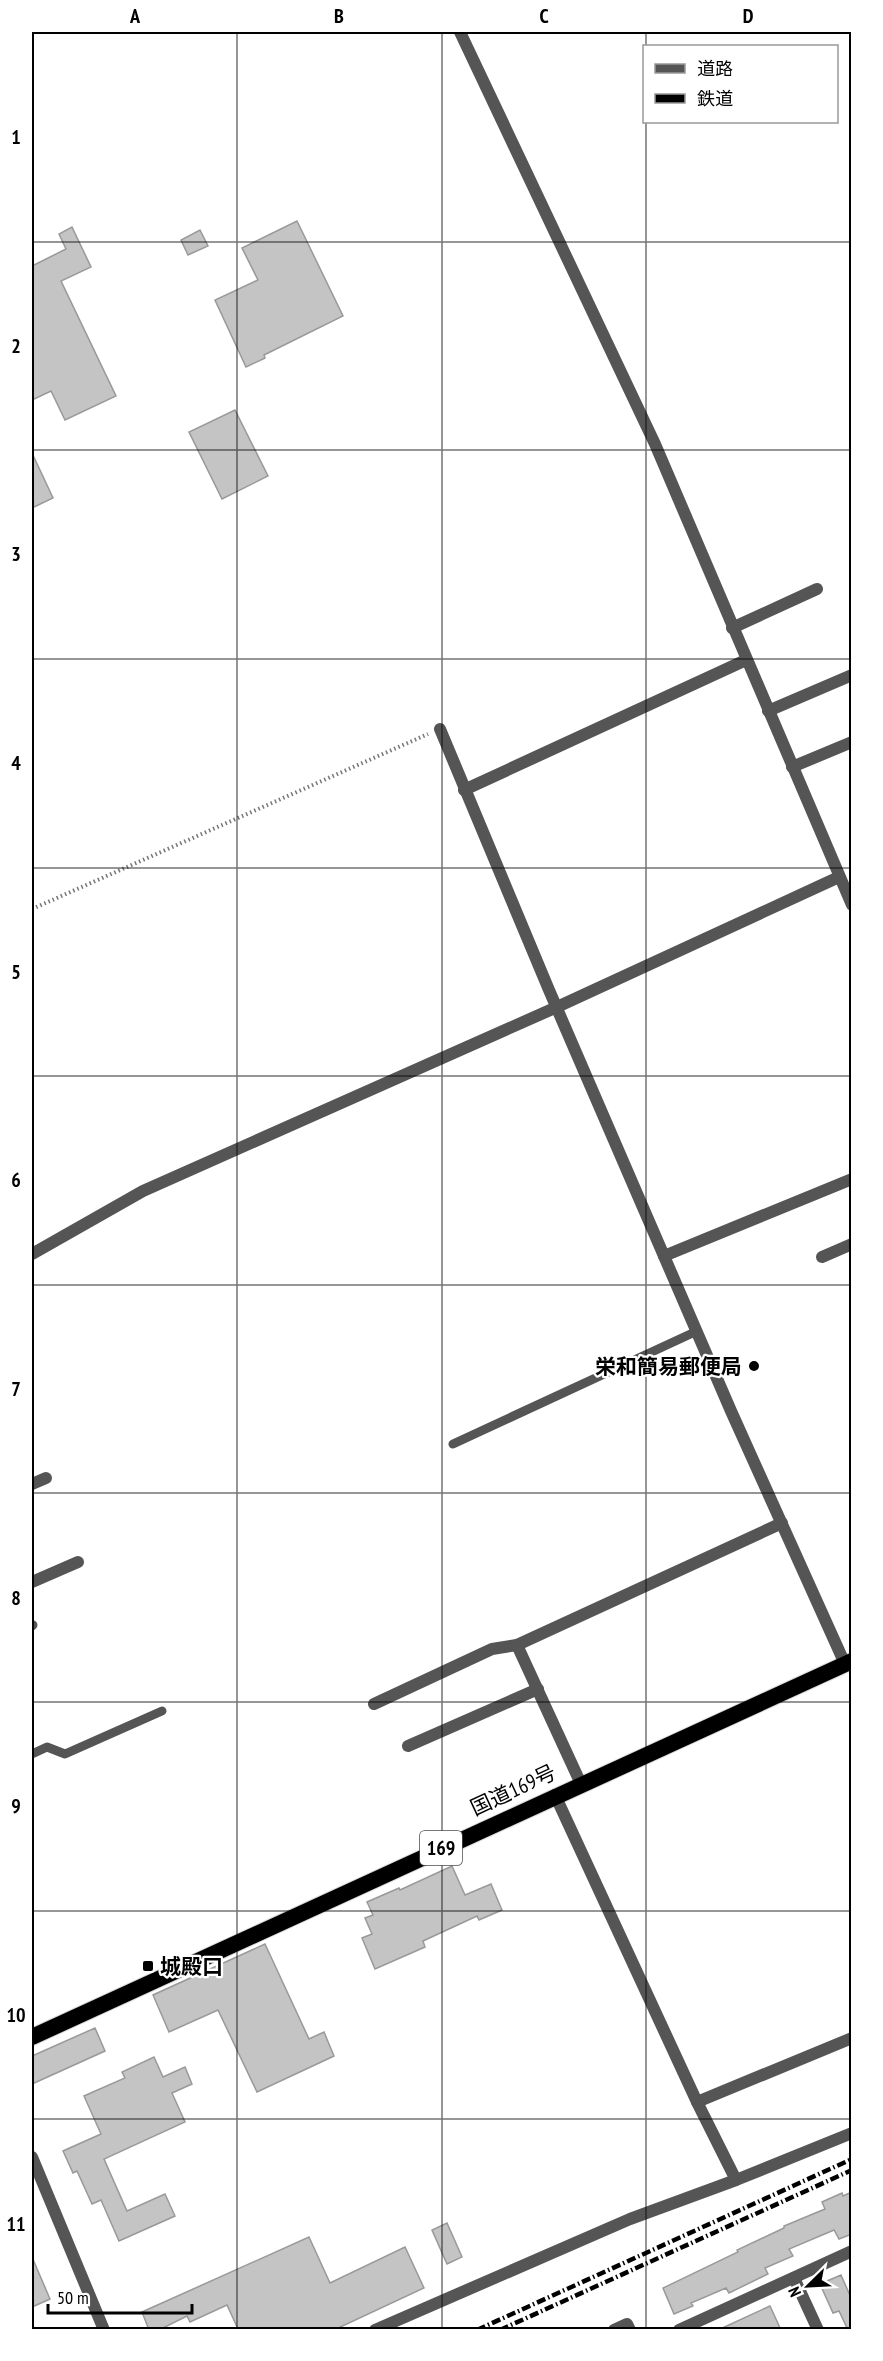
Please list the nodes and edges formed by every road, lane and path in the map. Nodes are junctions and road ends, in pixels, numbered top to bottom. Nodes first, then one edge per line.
1 (460, 32) edge
2 (817, 589) dead end
3 (732, 628) junction
4 (746, 660) junction
5 (852, 675) edge
6 (768, 711) junction
7 (440, 729) joint
8 (852, 742) edge
9 (792, 767) junction
10 (464, 790) junction
11 (839, 877) junction
12 (852, 905) edge
13 (32, 909) edge
14 (557, 1007) junction
15 (852, 1179) edge
16 (852, 1245) edge
17 (32, 1254) edge
18 (664, 1256) junction
19 (822, 1257) dead end
20 (697, 1331) junction
21 (453, 1444) dead end
22 (46, 1478) dead end
23 (32, 1484) edge
24 (782, 1523) junction
25 (78, 1562) dead end
26 (32, 1582) edge
27 (518, 1645) junction
28 (848, 1663) edge
29 (538, 1689) junction
30 (374, 1704) dead end
31 (162, 1711) dead end
32 (408, 1746) dead end
33 (32, 1754) edge
34 (581, 1784) junction
35 (555, 1795) junction
36 (32, 2037) edge
37 (852, 2038) edge
38 (697, 2102) junction
39 (852, 2133) edge
40 (32, 2157) edge
41 (736, 2180) junction
42 (852, 2251) edge
43 (794, 2278) junction
44 (102, 2329) edge
45 (375, 2330) edge
46 (614, 2330) edge
47 (630, 2330) edge
48 (679, 2330) edge
49 (818, 2330) edge

1 - 3 street
2 - 3 street
3 - 4 street
4 - 6 street
4 - 10 street
5 - 6 street
6 - 9 street
7 - 10 street
7 - 13 path
8 - 9 street
9 - 11 street
10 - 14 street
11 - 12 street
11 - 14 street
14 - 17 street
14 - 18 street
15 - 18 street
16 - 19 street
18 - 20 street
20 - 21 lane
20 - 24 street
22 - 23 street
24 - 27 street
24 - 28 street
25 - 26 street
27 - 29 street
27 - 30 street
28 - 34 highway, 国道169号 / 169
29 - 32 street
29 - 34 street
31 - 33 lane
34 - 35 highway, 国道169号 / 169
35 - 36 highway, 国道169号 / 169
35 - 38 street
37 - 38 street
38 - 41 street
39 - 41 street
40 - 44 street
41 - 45 street
42 - 43 street
43 - 48 street
43 - 49 street
46 - 47 street

